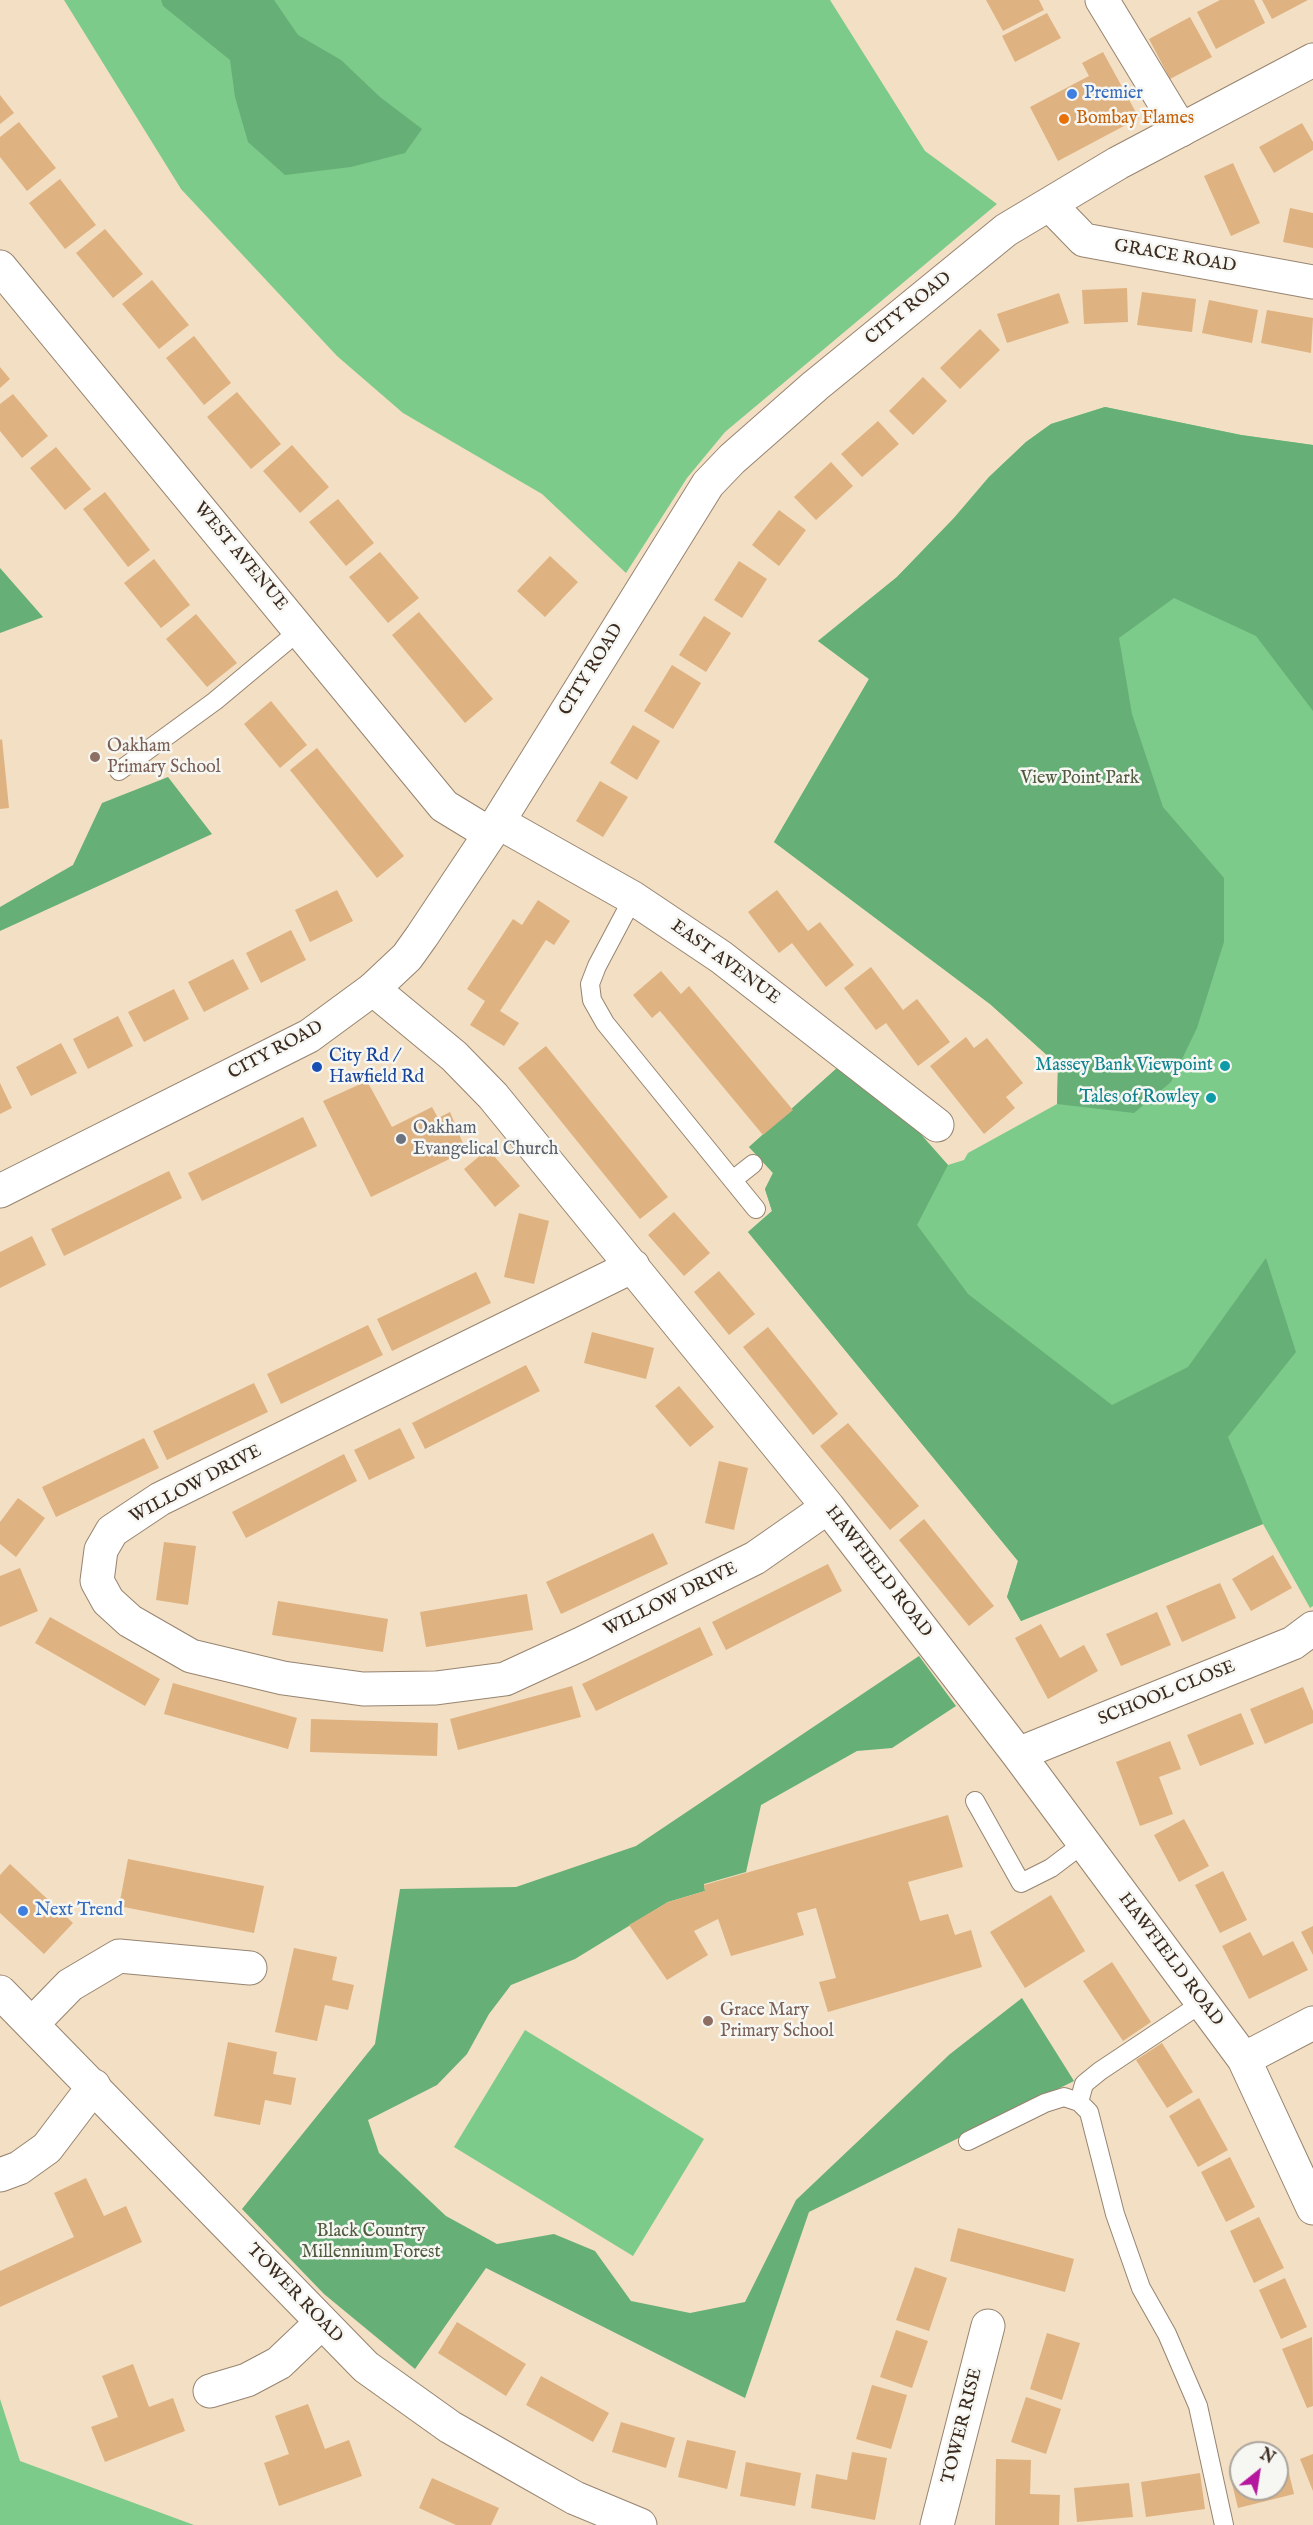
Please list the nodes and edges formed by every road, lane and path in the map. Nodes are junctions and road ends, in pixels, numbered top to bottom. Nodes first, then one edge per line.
1 (1102, 0) edge
2 (1313, 60) edge
3 (1181, 129) junction
4 (1050, 205) junction
5 (0, 267) edge
6 (1313, 282) edge
7 (300, 630) junction
8 (119, 771) dead end
9 (494, 828) junction
10 (633, 898) junction
11 (373, 989) junction
12 (937, 1125) dead end
13 (753, 1164) dead end
14 (734, 1179) junction
15 (0, 1191) edge
16 (756, 1209) dead end
17 (633, 1266) junction
18 (828, 1507) junction
19 (1313, 1628) edge
20 (1018, 1754) junction
21 (975, 1801) dead end
22 (1084, 1843) junction
23 (250, 1968) dead end
24 (0, 1992) edge
25 (1202, 2003) junction
26 (33, 2023) junction
27 (1313, 2023) edge
28 (1244, 2059) junction
29 (94, 2086) junction
30 (1079, 2102) junction
31 (968, 2141) dead end
32 (0, 2175) edge
33 (1313, 2208) edge
34 (321, 2323) junction
35 (988, 2326) dead end
36 (210, 2391) dead end
37 (640, 2525) edge
38 (937, 2525) edge
39 (1224, 2525) edge

1 - 3 street
2 - 3 street, CITY ROAD
3 - 4 street, CITY ROAD
4 - 6 street, GRACE ROAD
4 - 9 street, CITY ROAD
5 - 7 street, WEST AVENUE
7 - 8 lane
7 - 9 street, WEST AVENUE
9 - 10 street, EAST AVENUE
9 - 11 street, CITY ROAD
10 - 12 street, EAST AVENUE
10 - 14 lane
11 - 15 street, CITY ROAD
11 - 17 street, HAWFIELD ROAD
13 - 14 lane
14 - 16 lane
17 - 18 street, HAWFIELD ROAD
17 - 18 street, WILLOW DRIVE
18 - 20 street, HAWFIELD ROAD
19 - 20 street, SCHOOL CLOSE
20 - 22 street, HAWFIELD ROAD
21 - 22 lane
22 - 25 street, HAWFIELD ROAD
23 - 26 street
24 - 26 street, TOWER ROAD
25 - 28 street, HAWFIELD ROAD
25 - 30 lane
26 - 29 street, TOWER ROAD
27 - 28 street
28 - 33 street, HAWFIELD ROAD
29 - 32 street
29 - 34 street, TOWER ROAD
30 - 31 lane
30 - 39 lane
34 - 36 street
34 - 37 street, TOWER ROAD
35 - 38 street, TOWER RISE

